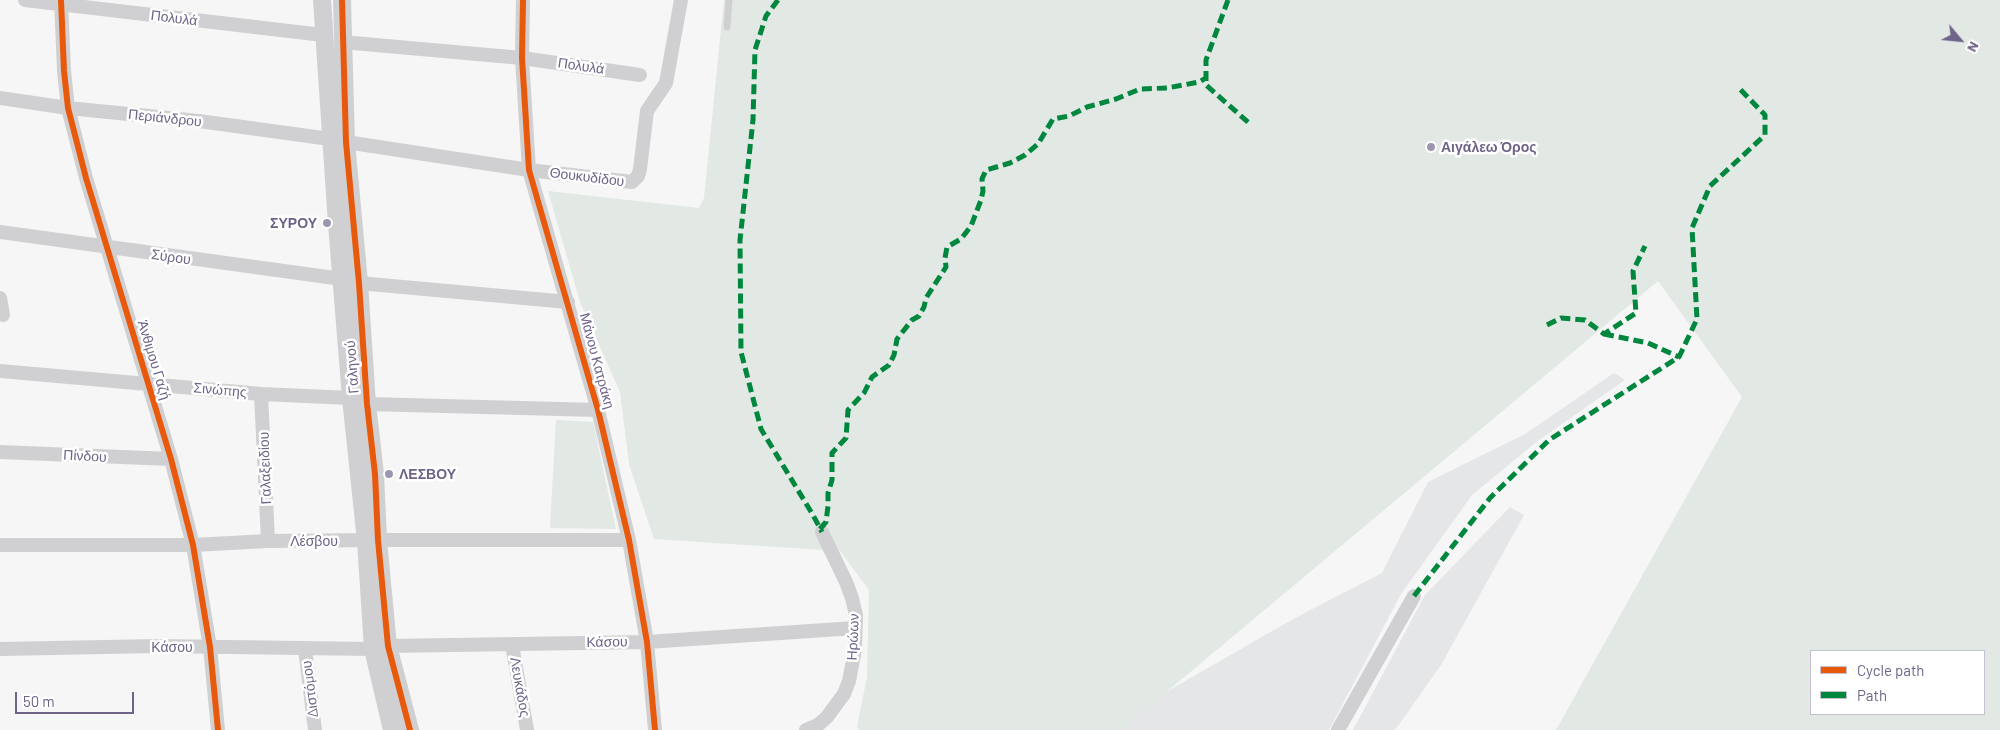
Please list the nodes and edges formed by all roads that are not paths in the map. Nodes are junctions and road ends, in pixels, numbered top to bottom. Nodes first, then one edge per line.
1 (25, 0) edge
2 (322, 0) edge
3 (342, 0) edge
4 (523, 0) edge
5 (682, 0) edge
6 (729, 0) edge
7 (61, 2) edge
8 (727, 27) dead end
9 (324, 35) junction
10 (342, 42) junction
11 (522, 58) junction
12 (640, 75) dead end
13 (0, 98) edge
14 (68, 108) junction
15 (338, 140) junction
16 (529, 170) junction
17 (0, 232) edge
18 (108, 248) junction
19 (350, 281) junction
20 (0, 298) edge
21 (568, 302) junction
22 (3, 315) dead end
23 (0, 371) edge
24 (148, 383) junction
25 (261, 394) junction
26 (359, 401) junction
27 (598, 410) junction
28 (0, 452) edge
29 (171, 459) junction
30 (822, 532) dead end
31 (628, 540) junction
32 (268, 541) junction
33 (372, 541) junction
34 (193, 545) junction
35 (0, 546) edge
36 (1414, 596) dead end
37 (855, 628) junction
38 (647, 642) junction
39 (512, 644) junction
40 (210, 647) junction
41 (0, 648) edge
42 (381, 648) junction
43 (305, 649) junction
44 (218, 730) edge
45 (315, 730) edge
46 (392, 730) edge
47 (410, 730) edge
48 (527, 730) edge
49 (656, 730) edge
50 (806, 730) edge
51 (1338, 730) edge

1 - 7 street, Πολυλά
2 - 9 street, Γαληνού
3 - 10 street, Γαληνού
4 - 11 street, Μάνου Κατράκη
5 - 16 street, Θουκυδίδου
6 - 8 lane
7 - 9 street, Πολυλά
7 - 14 street, Άνθιμου Γαζή
9 - 15 street, Γαληνού
10 - 11 street, Πολυλά
10 - 15 street, Γαληνού
11 - 12 street, Πολυλά
11 - 16 street, Μάνου Κατράκη
13 - 14 street, Περιάνδρου
14 - 15 street, Περιάνδρου
14 - 18 street, Άνθιμου Γαζή
15 - 16 street, Περιάνδρου
15 - 19 street, Γαληνού
16 - 21 street, Μάνου Κατράκη
17 - 18 street, Σύρου
18 - 19 street, Σύρου
18 - 24 street, Άνθιμου Γαζή
19 - 21 street, Σύρου
19 - 26 street, Γαληνού
20 - 22 street
21 - 27 street, Μάνου Κατράκη
23 - 24 street, Σινώπης
24 - 25 street, Σινώπης
24 - 29 street, Άνθιμου Γαζή
25 - 26 street, Σινώπης
25 - 32 street, Γαλαξειδίου
26 - 27 street, Σινώπης
26 - 33 street, Γαληνού
27 - 31 street, Μάνου Κατράκη
28 - 29 street, Πίνδου
29 - 34 street, Άνθιμου Γαζή
30 - 37 street, Ηρώων
31 - 33 street, Λέσβου
31 - 38 street, Μάνου Κατράκη
32 - 33 street, Λέσβου
32 - 34 street, Λέσβου
33 - 42 street, Γαληνού
34 - 35 street, Λέσβου
34 - 40 street, Άνθιμου Γαζή
36 - 51 street
37 - 38 street, Κάσου
37 - 50 street, Ηρώων
38 - 39 street, Κάσου
38 - 49 street, Μάνου Κατράκη
39 - 42 street, Κάσου
39 - 48 street, Λευκάδος
40 - 41 street, Κάσου
40 - 43 street, Κάσου
40 - 44 street, Άνθιμου Γαζή
42 - 43 street, Κάσου
42 - 46 street, Γαληνού
42 - 47 street, Γαληνού
43 - 45 street, Διστόμου

